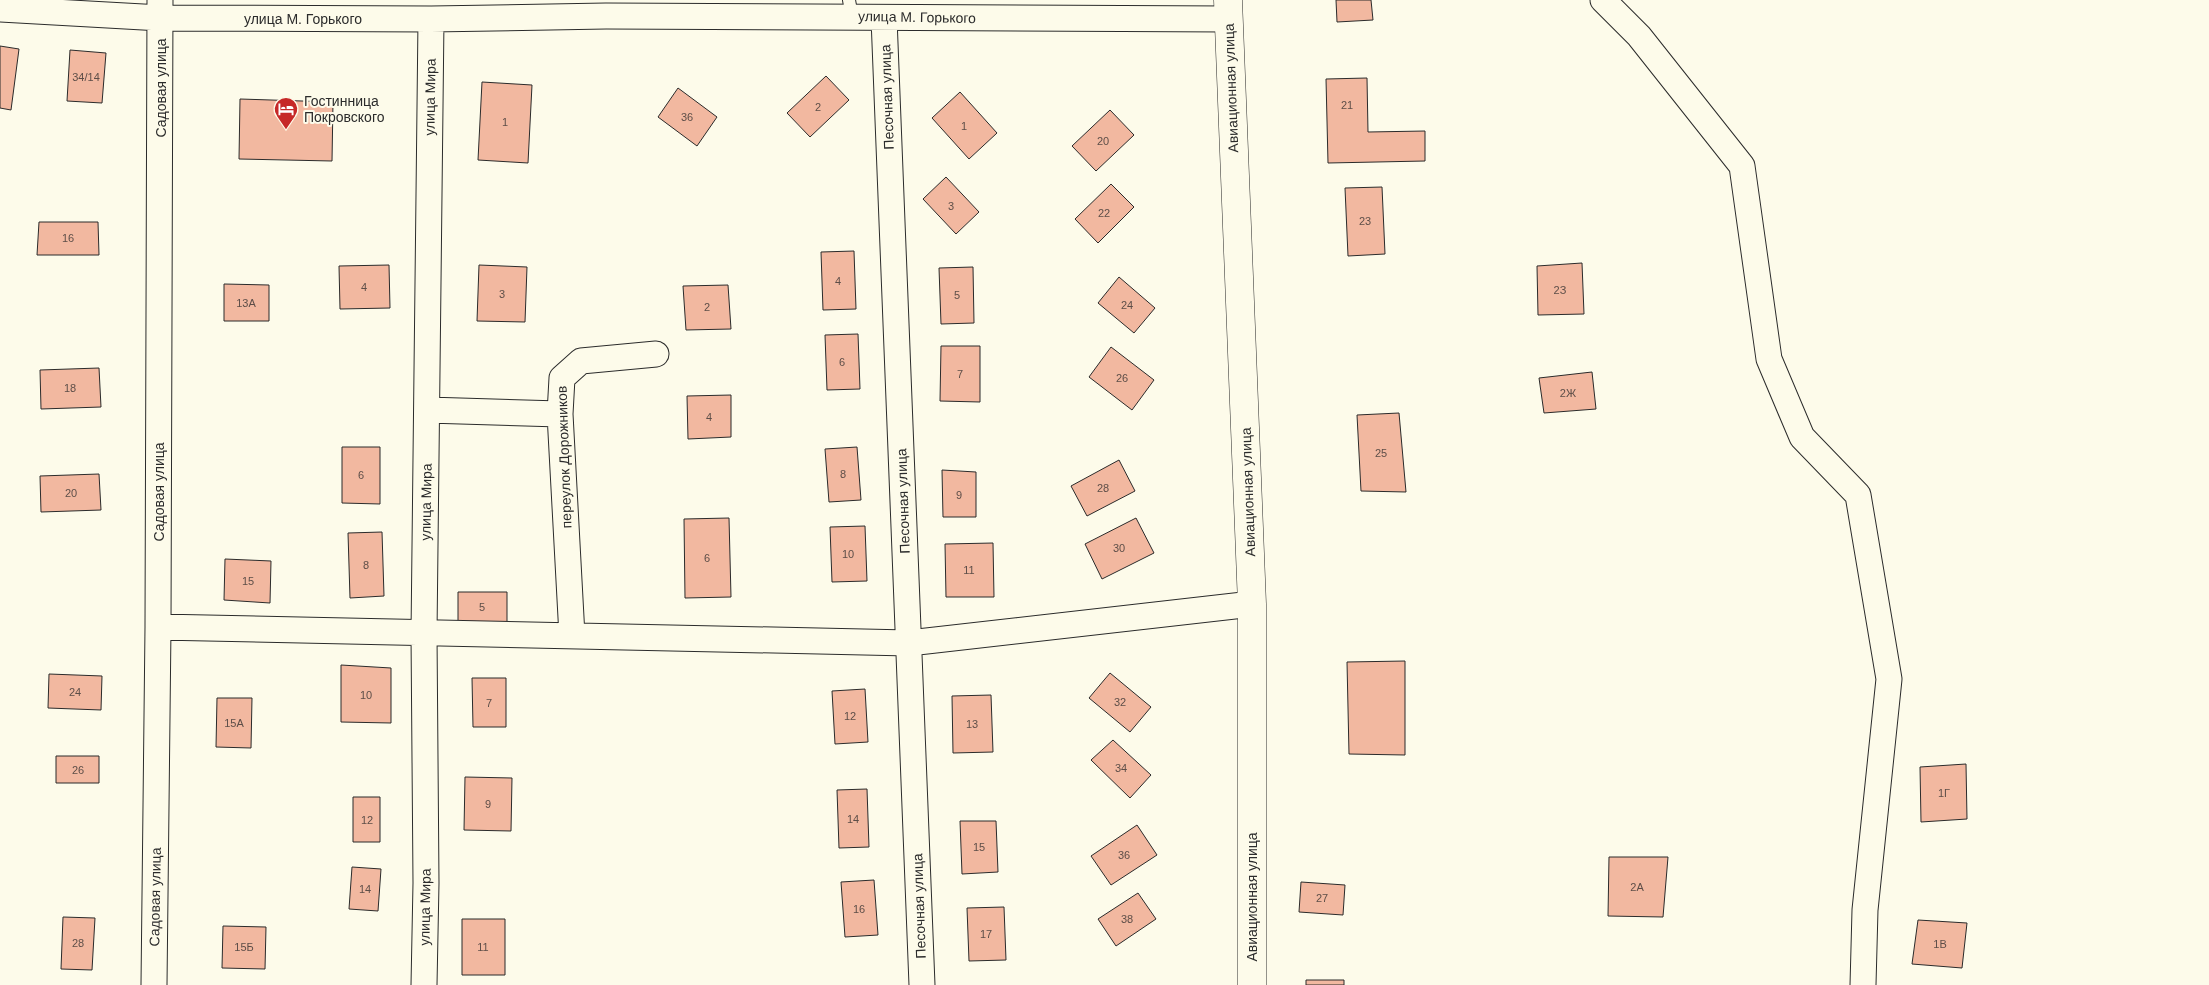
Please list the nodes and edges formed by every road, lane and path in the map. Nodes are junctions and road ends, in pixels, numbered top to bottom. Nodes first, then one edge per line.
1 (1603, 0) edge
2 (606, 8) edge
3 (851, 8) edge
4 (0, 9) edge
5 (161, 9) edge
6 (1228, 9) edge
7 (884, 18) junction
8 (431, 19) junction
9 (656, 354) dead end
10 (427, 410) junction
11 (560, 414) junction
12 (1252, 604) junction
13 (158, 628) junction
14 (424, 634) junction
15 (572, 636) junction
16 (909, 643) junction
17 (154, 985) edge
18 (424, 985) edge
19 (922, 985) edge
20 (1252, 985) edge
21 (1863, 985) edge

1 - 21 street
2 - 3 street, улица М. Горького
2 - 8 street, улица М. Горького
3 - 7 street, улица М. Горького
4 - 5 street, улица М. Горького
5 - 8 street, улица М. Горького
5 - 13 street, Садовая улица
6 - 7 street, улица М. Горького
6 - 12 main road, Авиационная улица
7 - 16 street, Песочная улица
8 - 10 street, улица Мира
9 - 11 street, переулок Дорожников
10 - 11 street
10 - 14 street, улица Мира
11 - 15 street, переулок Дорожников
12 - 16 street
12 - 20 main road, Авиационная улица
13 - 14 street
13 - 17 street, Садовая улица
14 - 15 street
14 - 18 street, улица Мира
15 - 16 street
16 - 19 street, Песочная улица

